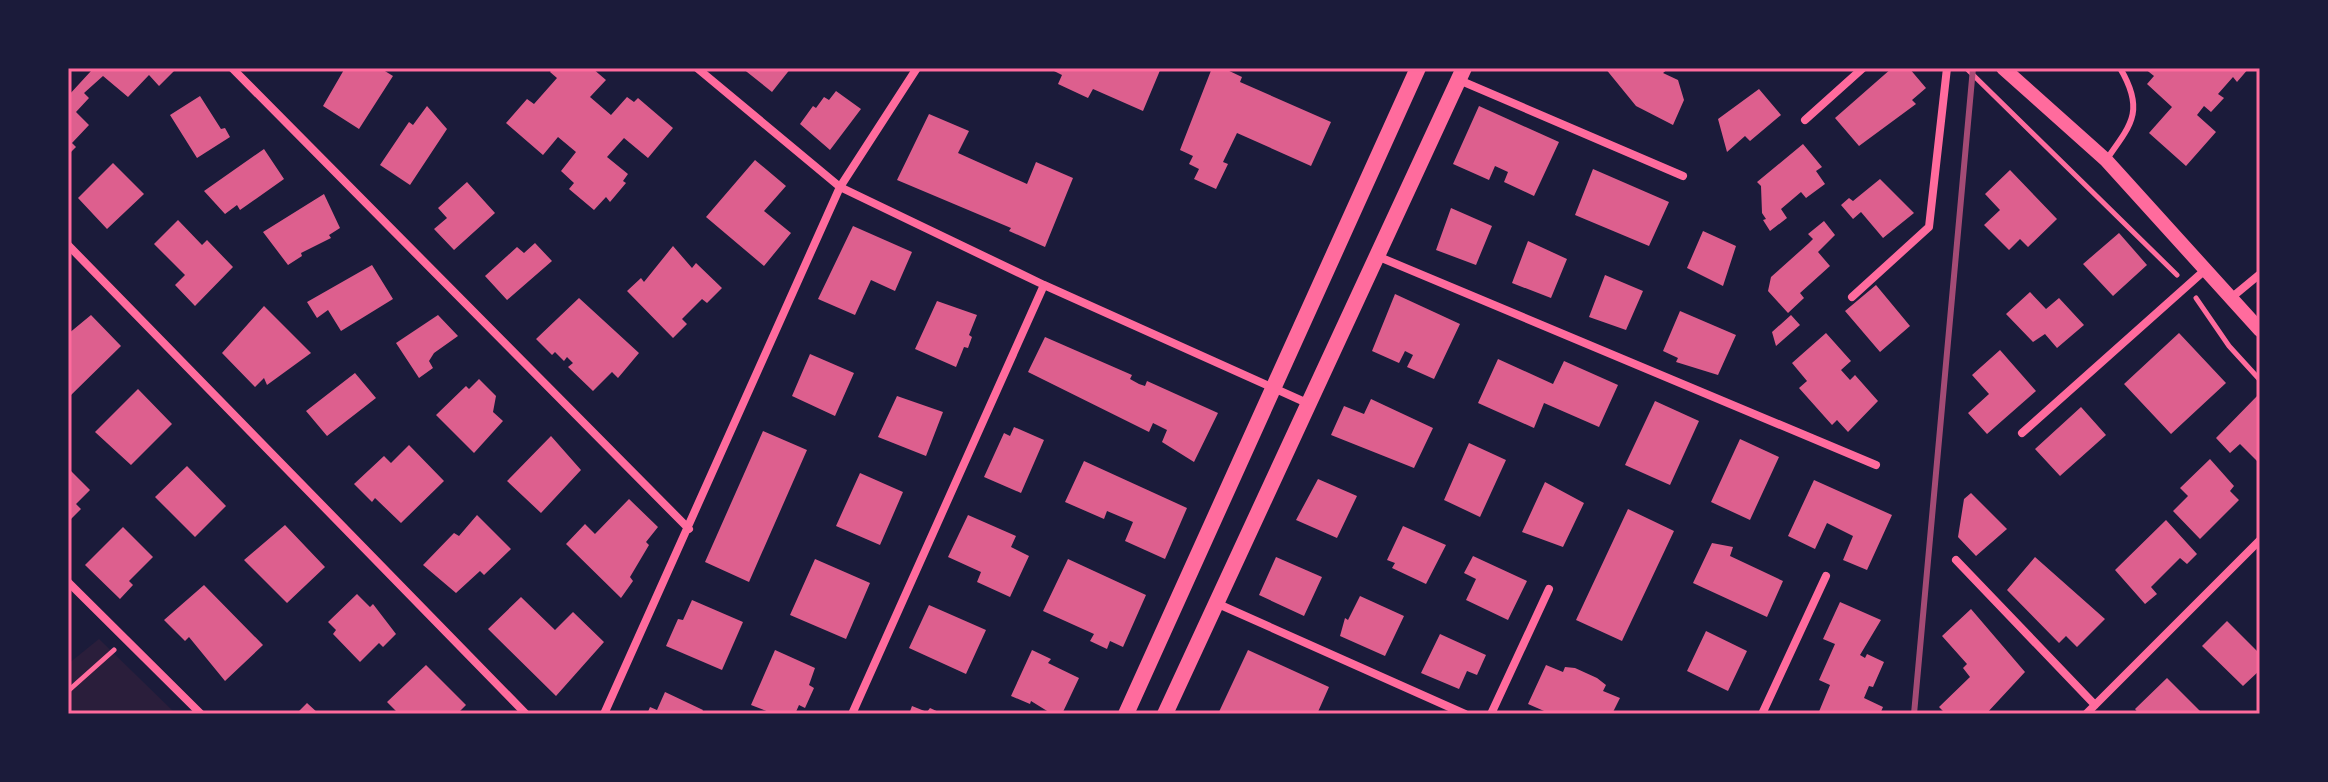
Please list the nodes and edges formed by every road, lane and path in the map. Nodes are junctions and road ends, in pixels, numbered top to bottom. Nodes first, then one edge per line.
1 (232, 68) edge
2 (697, 68) edge
3 (917, 68) edge
4 (1418, 68) edge
5 (1863, 68) edge
6 (1947, 68) edge
7 (1966, 68) edge
8 (2003, 68) edge
9 (2120, 68) edge
10 (1461, 74) edge
11 (1805, 120) dead end
12 (2106, 160) junction
13 (1683, 176) dead end
14 (840, 187) junction
15 (68, 245) edge
16 (1376, 256) junction
17 (2205, 270) junction
18 (2260, 274) edge
19 (1044, 285) junction
20 (2189, 287) junction
21 (1852, 297) dead end
22 (2231, 298) junction
23 (2260, 330) edge
24 (2260, 380) edge
25 (1273, 388) junction
26 (1307, 403) junction
27 (2022, 433) dead end
28 (1876, 465) dead end
29 (689, 529) junction
30 (2260, 540) edge
31 (1956, 560) dead end
32 (1826, 576) dead end
33 (68, 582) edge
34 (1549, 589) dead end
35 (1215, 603) junction
36 (126, 639) junction
37 (68, 691) edge
38 (2095, 705) junction
39 (201, 714) edge
40 (526, 714) edge
41 (604, 714) edge
42 (852, 714) edge
43 (1126, 714) edge
44 (1165, 714) edge
45 (1465, 714) edge
46 (1491, 714) edge
47 (1762, 714) edge
48 (2086, 714) edge

1 - 29 street
2 - 14 street
3 - 14 street
4 - 25 main road
5 - 11 street
6 - 21 street
7 - 20 path
8 - 12 street
9 - 12 lane
10 - 13 street
10 - 16 main road
12 - 17 street
14 - 19 street
14 - 29 street
15 - 40 street
16 - 26 main road
16 - 28 street
17 - 20 street
17 - 22 street
18 - 22 street
19 - 25 street
19 - 42 street
20 - 24 path
20 - 27 street
22 - 23 street
25 - 26 street
25 - 43 main road
26 - 35 main road
29 - 41 street
30 - 38 street
31 - 38 street
32 - 47 street
33 - 36 street
34 - 46 street
35 - 44 main road
35 - 45 street
36 - 37 path
36 - 39 street
38 - 48 street

